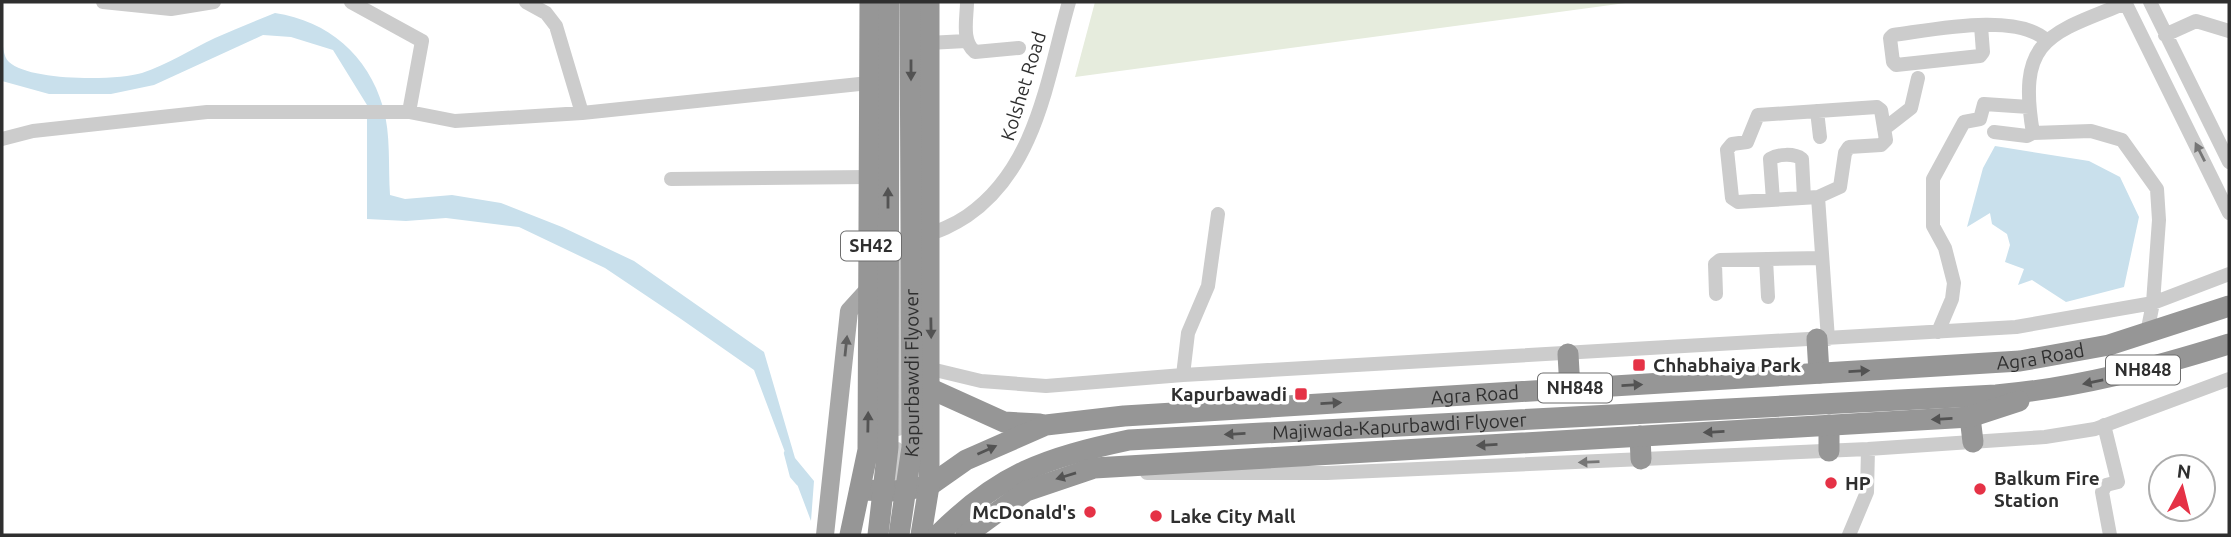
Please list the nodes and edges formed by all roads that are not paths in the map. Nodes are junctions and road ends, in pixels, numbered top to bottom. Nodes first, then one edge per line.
1 (103, 2) edge
2 (214, 2) edge
3 (351, 2) edge
4 (526, 2) edge
5 (870, 2) edge
6 (889, 2) edge
7 (910, 2) edge
8 (929, 2) edge
9 (967, 2) edge
10 (1069, 2) edge
11 (2150, 2) edge
12 (2126, 3) edge
13 (1981, 26) junction
14 (2229, 31) edge
15 (2165, 35) junction
16 (2046, 40) junction
17 (966, 41) junction
18 (928, 43) junction
19 (1019, 48) dead end
20 (2180, 65) junction
21 (2159, 72) junction
22 (1918, 78) dead end
23 (869, 83) junction
24 (2029, 107) junction
25 (1817, 111) junction
26 (409, 112) junction
27 (582, 113) junction
28 (1884, 129) junction
29 (1994, 132) dead end
30 (2033, 133) junction
31 (1820, 137) dead end
32 (2, 139) edge
33 (2229, 162) edge
34 (869, 177) junction
35 (671, 179) dead end
36 (1811, 198) junction
37 (1773, 200) junction
38 (1218, 214) dead end
39 (2229, 214) edge
40 (927, 235) junction
41 (1822, 258) junction
42 (1766, 259) junction
43 (2229, 274) edge
44 (869, 289) junction
45 (1716, 294) dead end
46 (1768, 297) dead end
47 (2153, 303) junction
48 (2229, 306) edge
49 (1938, 332) junction
50 (2147, 333) junction
51 (1822, 339) junction
52 (2229, 345) edge
53 (1568, 354) junction
54 (1819, 373) junction
55 (1183, 375) junction
56 (931, 379) junction
57 (2229, 379) edge
58 (1570, 388) junction
59 (2054, 390) junction
60 (1970, 417) junction
61 (1046, 425) junction
62 (1829, 425) junction
63 (2104, 425) junction
64 (1640, 436) junction
65 (1973, 442) junction
66 (1868, 449) junction
67 (1829, 451) junction
68 (1641, 459) junction
69 (1094, 468) junction
70 (929, 486) junction
71 (860, 490) junction
72 (895, 491) junction
73 (825, 535) edge
74 (850, 535) edge
75 (877, 535) edge
76 (900, 535) edge
77 (921, 535) edge
78 (938, 535) edge
79 (966, 535) edge
80 (1849, 535) edge
81 (2110, 535) edge

1 - 2 street
3 - 26 street
4 - 27 street
5 - 23 highway, SH42
75 -> 6 highway, Kapurbawdi Flyover, bridge
7 -> 76 highway, Kapurbawdi Flyover, bridge
8 - 18 highway, SH42
9 - 17 street
10 - 40 street, Kolshet Road
11 - 15 street
12 - 16 street
12 - 21 street
13 - 13 street
13 - 16 street
14 - 15 street
15 - 20 street
16 - 24 street
17 - 18 street
17 - 19 street
18 - 40 highway, SH42
20 - 21 street
20 - 33 street
39 -> 21 street
22 - 28 street
23 - 27 street
23 - 34 highway, SH42
24 - 30 street
24 - 49 street
25 - 28 street
25 - 31 street
25 - 37 street
26 - 27 street
26 - 32 street
28 - 36 street
29 - 30 street
30 - 47 street
34 - 35 street
34 - 44 highway, SH42
36 - 37 street
36 - 37 street
36 - 41 street
38 - 55 street
40 -> 56 highway, SH42
40 - 72 street, Kolshet Road
41 - 42 street
41 - 51 street
42 - 45 street
42 - 46 street
43 - 47 street
71 -> 44 highway, SH42
73 -> 44 main road
47 - 49 street
47 - 50 street
48 - 50 highway, Agra Road / NH848
49 - 51 street
54 -> 50 highway, Agra Road / NH848
51 - 53 street
51 - 54 highway
52 -> 59 highway, NH848
53 - 55 street
53 - 58 highway
58 -> 54 highway, Agra Road / NH848
55 - 56 street
56 - 61 highway
56 - 70 highway, SH42
57 - 63 street
61 -> 58 highway, Agra Road / NH848
59 - 60 highway, Agra Road / NH848
59 -> 78 highway, Majiwada-Kapurbawdi Flyover
60 -> 62 highway, Agra Road / NH848
60 - 65 highway
70 -> 61 highway, Agra Road / NH848
62 -> 64 highway, Agra Road / NH848
62 - 67 highway
63 - 65 street
63 - 81 street
64 - 68 highway
64 -> 69 highway, Agra Road / NH848
65 - 66 street
66 - 67 street
66 - 80 street
67 - 68 street
68 -> 69 street
69 -> 79 highway, Agra Road / NH848
70 - 72 highway, Agra Road / NH848
70 - 77 highway, SH42
71 - 72 highway, Agra Road
71 - 74 highway, SH42

